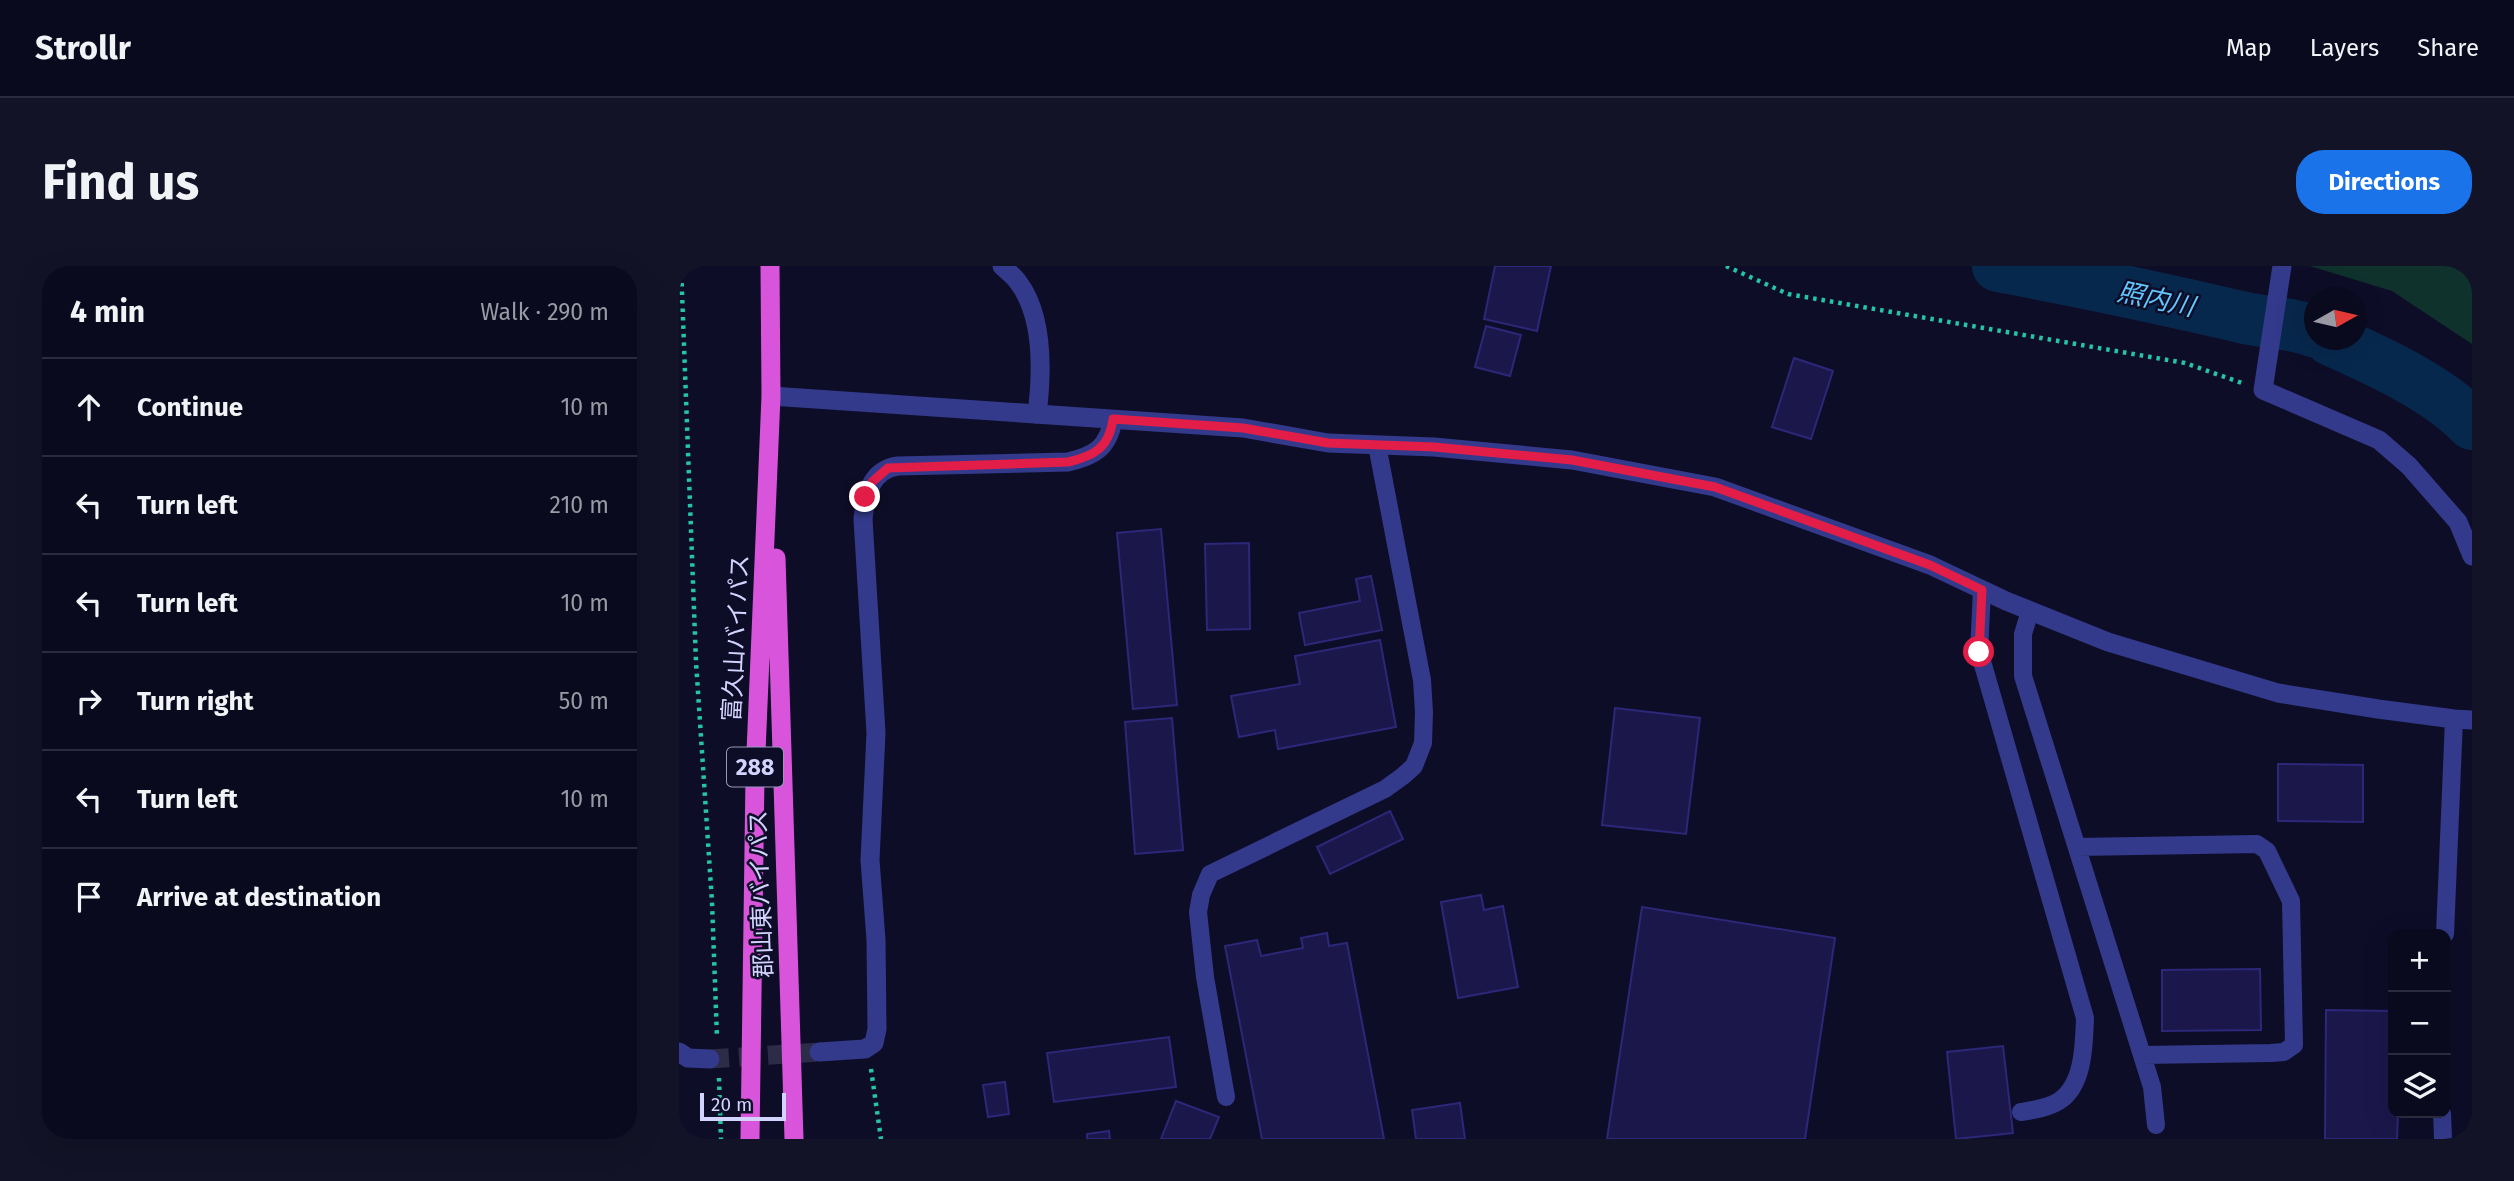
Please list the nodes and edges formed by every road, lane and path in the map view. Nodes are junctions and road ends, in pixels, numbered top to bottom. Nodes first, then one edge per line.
1 (681, 266) edge
2 (770, 266) edge
3 (1002, 266) edge
4 (1726, 266) edge
5 (2282, 266) edge
6 (2265, 381) junction
7 (771, 396) junction
8 (1037, 414) junction
9 (1113, 419) junction
10 (1377, 445) junction
11 (2472, 556) edge
12 (1982, 590) junction
13 (2030, 611) junction
14 (2463, 719) edge
15 (2077, 848) junction
16 (2445, 929) edge
17 (679, 1052) edge
18 (819, 1052) tunnel mouth
19 (2142, 1055) junction
20 (715, 1057) junction
21 (870, 1061) dead end
22 (1226, 1097) dead end
23 (2021, 1112) dead end
24 (2442, 1118) edge
25 (2156, 1125) dead end
26 (721, 1139) edge
27 (750, 1139) edge
28 (793, 1139) edge
29 (881, 1139) edge
30 (2442, 1139) edge

1 - 20 path
2 - 7 highway, 富久山バイパス / 288
3 - 8 street
4 - 6 path
5 - 6 street
6 - 11 street
7 - 8 street
7 - 27 highway, 富久山バイパス / 288
7 - 28 highway, 郡山東バイパス / 288
8 - 9 street
9 - 10 street
9 - 18 street
10 - 12 street
10 - 22 lane
12 - 13 street
12 - 23 lane
13 - 14 street
13 - 15 lane
14 - 16 lane
15 - 19 lane
15 - 19 lane
17 - 20 street
19 - 25 lane
20 - 26 path
21 - 29 path
24 - 30 lane

